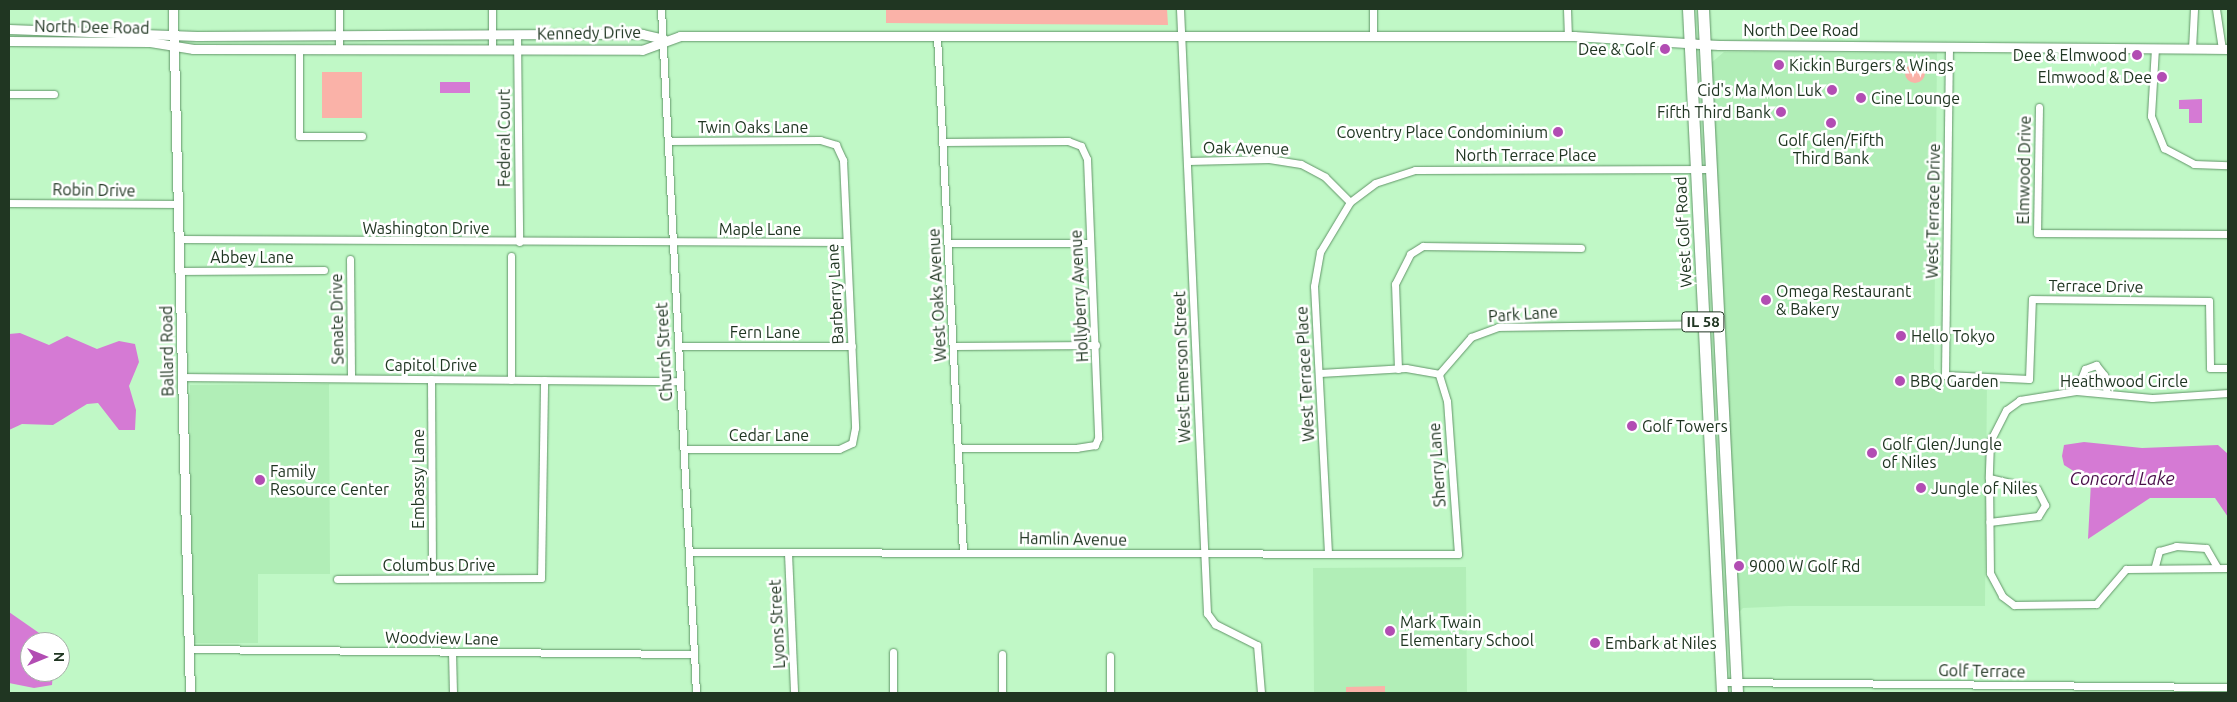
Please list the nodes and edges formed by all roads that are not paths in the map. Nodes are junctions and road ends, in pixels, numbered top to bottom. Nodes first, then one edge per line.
1 (173, 9) edge
2 (339, 9) edge
3 (492, 9) edge
4 (661, 9) edge
5 (1180, 9) edge
6 (1373, 9) edge
7 (1566, 9) edge
8 (1688, 9) edge
9 (1703, 9) edge
10 (2194, 9) edge
11 (2216, 9) edge
12 (9, 29) edge
13 (518, 34) junction
14 (174, 35) junction
15 (492, 35) junction
16 (339, 36) junction
17 (937, 36) junction
18 (1181, 36) junction
19 (1373, 36) junction
20 (1568, 36) junction
21 (663, 39) junction
22 (9, 41) edge
23 (1690, 43) junction
24 (1705, 44) junction
25 (1949, 46) junction
26 (175, 48) junction
27 (2155, 48) junction
28 (2192, 48) junction
29 (517, 49) junction
30 (2225, 49) edge
31 (299, 50) junction
32 (339, 50) junction
33 (492, 50) junction
34 (9, 94) edge
35 (54, 94) dead end
36 (2039, 107) dead end
37 (362, 136) dead end
38 (668, 141) junction
39 (943, 142) junction
40 (836, 145) joint
41 (1188, 161) junction
42 (2228, 165) edge
43 (1696, 169) junction
44 (1711, 169) junction
45 (1350, 202) junction
46 (9, 203) edge
47 (178, 204) junction
48 (2228, 234) edge
49 (179, 240) junction
50 (519, 242) junction
51 (846, 242) junction
52 (949, 242) junction
53 (673, 243) junction
54 (1090, 243) junction
55 (1581, 248) dead end
56 (511, 256) dead end
57 (350, 259) dead end
58 (324, 270) dead end
59 (180, 271) junction
60 (1703, 324) junction
61 (1718, 324) junction
62 (1096, 345) junction
63 (678, 346) junction
64 (852, 346) junction
65 (953, 346) junction
66 (2228, 368) edge
67 (1398, 369) junction
68 (1320, 373) junction
69 (1439, 374) junction
70 (1945, 375) joint
71 (182, 377) junction
72 (351, 378) junction
73 (432, 379) junction
74 (511, 380) junction
75 (544, 380) junction
76 (679, 381) junction
77 (2076, 391) junction
78 (2106, 393) junction
79 (2228, 393) edge
80 (852, 443) joint
81 (958, 448) junction
82 (684, 449) junction
83 (1989, 478) junction
84 (1989, 522) junction
85 (689, 552) junction
86 (963, 552) junction
87 (788, 553) junction
88 (1328, 553) junction
89 (1204, 554) junction
90 (1458, 554) joint
91 (2155, 566) junction
92 (2216, 567) junction
93 (2228, 568) edge
94 (432, 578) junction
95 (337, 579) dead end
96 (188, 649) junction
97 (452, 652) junction
98 (893, 652) dead end
99 (694, 654) junction
100 (1002, 654) dead end
101 (1110, 656) dead end
102 (2228, 687) edge
103 (1721, 688) edge
104 (1736, 688) edge
105 (190, 693) edge
106 (453, 693) edge
107 (696, 693) edge
108 (794, 693) edge
109 (893, 693) edge
110 (1002, 693) edge
111 (1110, 693) edge
112 (1261, 693) edge

1 - 14 street, Ballard Road
2 - 16 street
3 - 15 street
4 - 21 street, Church Street
5 - 18 street, West Emerson Street
6 - 19 street
7 - 20 street
8 - 23 main road, West Golf Road / IL 58
9 - 24 main road, West Golf Road / IL 58
10 - 28 street
11 - 30 street
12 - 14 street, North Dee Road
13 - 15 street, Kennedy Drive
13 - 21 street, Kennedy Drive
13 - 29 street, Federal Court
14 - 16 street, Kennedy Drive
14 - 26 street, Ballard Road
15 - 16 street, Kennedy Drive
15 - 33 street
16 - 32 street
17 - 18 street, North Dee Road
17 - 21 street, North Dee Road
17 - 39 street, West Oaks Avenue
18 - 19 street, North Dee Road
18 - 41 street, West Emerson Street
19 - 20 street, North Dee Road
20 - 23 street, North Dee Road
21 - 29 street, Kennedy Drive
21 - 38 street, Church Street
22 - 26 street, North Dee Road
23 - 24 street, North Dee Road
23 - 43 main road, West Golf Road / IL 58
24 - 25 street, North Dee Road
24 - 44 main road, West Golf Road / IL 58
25 - 27 street, North Dee Road
25 - 70 street, West Terrace Drive
26 - 31 street, Kennedy Drive
26 - 47 street, Ballard Road
27 - 28 street, North Dee Road
27 - 42 street
28 - 30 street, North Dee Road
29 - 33 street, Kennedy Drive
29 - 50 street, Federal Court
31 - 32 street, Kennedy Drive
31 - 37 street
32 - 33 street, Kennedy Drive
34 - 35 street
36 - 48 street, Elmwood Drive
38 - 40 street, Twin Oaks Lane
38 - 53 street, Church Street
39 - 52 street, West Oaks Avenue
39 - 54 street, Hollyberry Avenue
40 - 51 street, Barberry Lane
41 - 45 street, Oak Avenue
41 - 89 street, West Emerson Street
43 - 44 street, North Terrace Place
43 - 45 street, North Terrace Place
43 - 60 main road, West Golf Road / IL 58
44 - 61 main road, West Golf Road / IL 58
45 - 68 street, West Terrace Place
46 - 47 street, Robin Drive
47 - 49 street, Ballard Road
49 - 50 street, Washington Drive
49 - 59 street, Ballard Road
50 - 53 street, Washington Drive
51 - 53 street, Maple Lane
51 - 64 street, Barberry Lane
52 - 54 street
52 - 65 street, West Oaks Avenue
53 - 63 street, Church Street
54 - 62 street, Hollyberry Avenue
55 - 67 street
56 - 74 street
57 - 72 street, Senate Drive
58 - 59 street, Abbey Lane
59 - 71 street, Ballard Road
60 - 61 street, Park Lane
60 - 69 street, Park Lane
60 - 103 main road, West Golf Road / IL 58
61 - 104 main road, IL 58
62 - 65 street
62 - 81 street, Hollyberry Avenue
63 - 64 street, Fern Lane
63 - 76 street, Church Street
64 - 80 street, Barberry Lane
65 - 81 street, West Oaks Avenue
66 - 70 street, Terrace Drive
67 - 68 street
67 - 69 street
68 - 88 street, West Terrace Place
69 - 90 street, Sherry Lane
71 - 72 street, Capitol Drive
71 - 96 street, Ballard Road
72 - 73 street, Capitol Drive
73 - 74 street, Capitol Drive
73 - 94 street, Embassy Lane
74 - 75 street, Capitol Drive
75 - 76 street, Capitol Drive
75 - 94 street, Columbus Drive
76 - 82 street, Church Street
77 - 78 street, Heathwood Circle
77 - 78 street
77 - 83 street, Heathwood Circle
78 - 79 street, Heathwood Circle
80 - 82 street, Cedar Lane
81 - 86 street, West Oaks Avenue
82 - 85 street, Church Street
83 - 84 street, Heathwood Circle
83 - 84 street
84 - 91 street, Heathwood Circle
85 - 87 street, Hamlin Avenue
85 - 99 street, Church Street
86 - 87 street, Hamlin Avenue
86 - 89 street, Hamlin Avenue
87 - 108 street, Lyons Street
88 - 89 street, Hamlin Avenue
88 - 90 street, Hamlin Avenue
89 - 112 street, West Emerson Street
91 - 92 street, Heathwood Circle
91 - 92 street
92 - 93 street, Heathwood Circle
94 - 95 street, Columbus Drive
96 - 97 street, Woodview Lane
96 - 105 street, Ballard Road
97 - 99 street, Woodview Lane
97 - 106 street
98 - 109 street
99 - 107 street, Church Street
100 - 110 street
101 - 111 street
102 - 104 street, Golf Terrace
103 - 104 street, Golf Terrace

